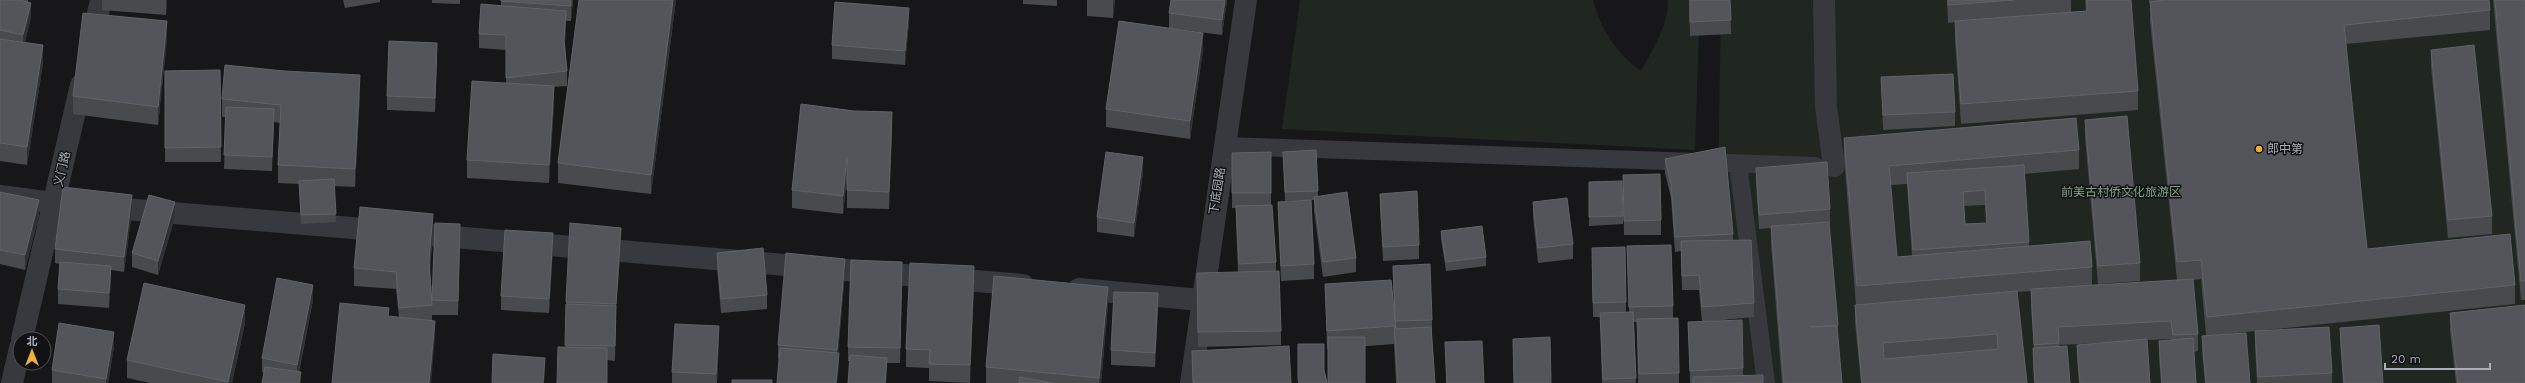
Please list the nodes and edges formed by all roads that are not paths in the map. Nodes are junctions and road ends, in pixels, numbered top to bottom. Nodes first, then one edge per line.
1 (101, 0) edge
2 (1246, 0) edge
3 (1824, 0) edge
4 (1224, 146) junction
5 (1738, 164) junction
6 (1834, 166) joint
7 (0, 196) edge
8 (54, 203) junction
9 (1201, 300) junction
10 (24, 331) edge
11 (15, 371) edge
12 (12, 383) edge
13 (1191, 383) edge
14 (1766, 383) edge

1 - 8 street, 义门路
2 - 4 street, 下底园路
3 - 6 street
4 - 5 lane
4 - 9 street, 下底园路
5 - 6 lane
5 - 14 lane
7 - 8 street
8 - 9 street
8 - 10 street, 义门路
9 - 13 street, 下底园路
11 - 12 street

